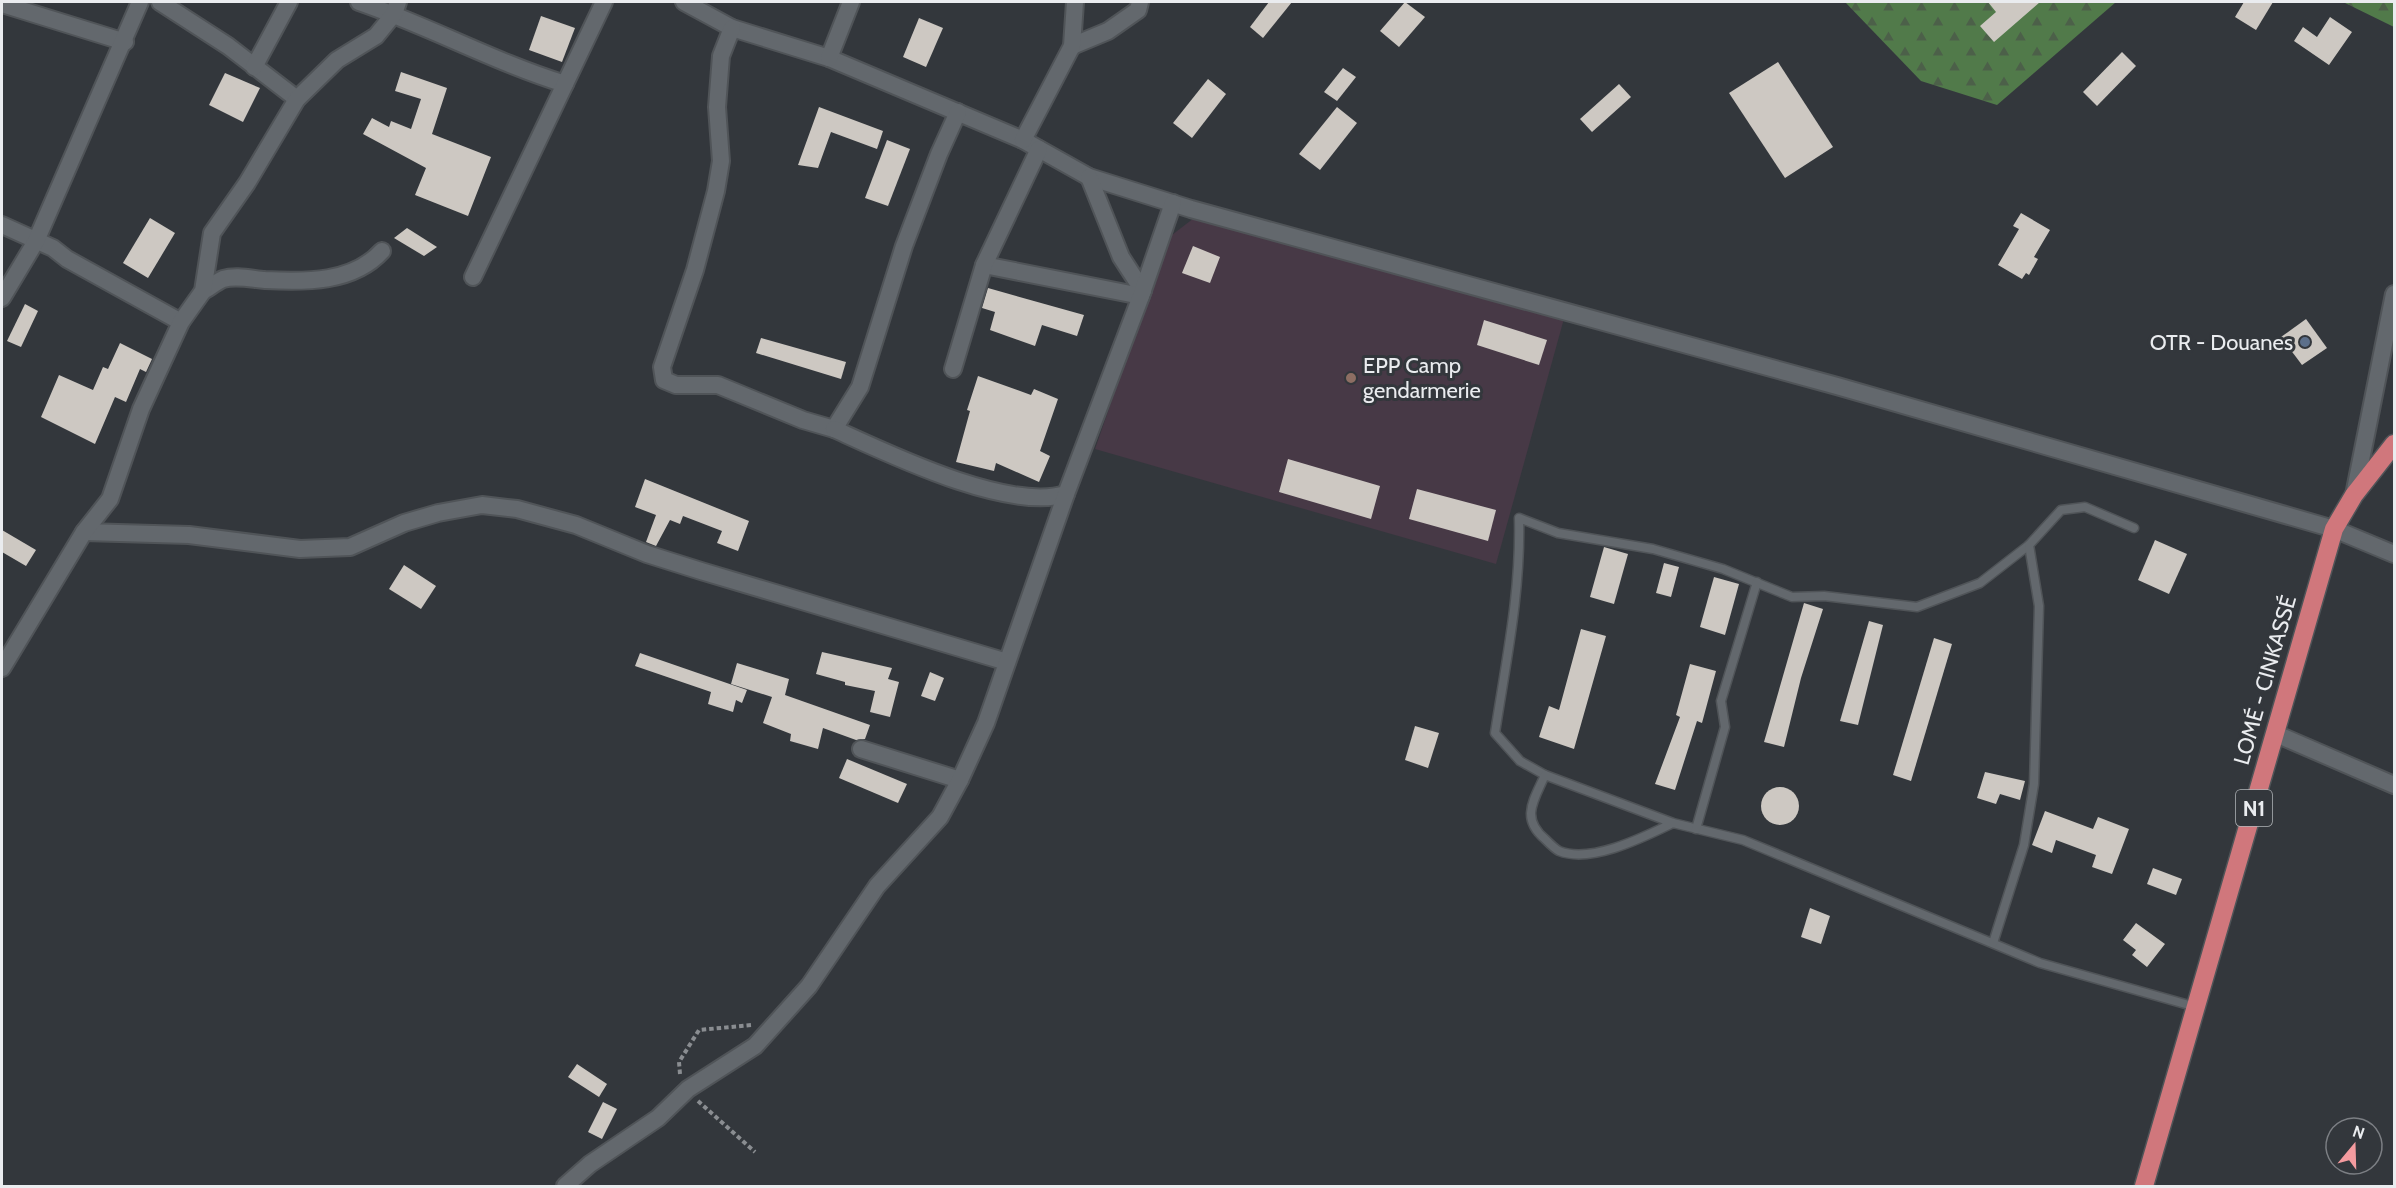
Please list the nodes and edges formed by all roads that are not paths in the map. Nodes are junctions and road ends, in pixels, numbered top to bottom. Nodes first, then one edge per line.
1 (140, 2) edge
2 (160, 2) edge
3 (290, 2) edge
4 (359, 2) edge
5 (604, 2) edge
6 (684, 2) edge
7 (851, 2) edge
8 (1075, 2) edge
9 (1140, 2) edge
10 (2, 4) edge
11 (396, 8) edge
12 (732, 28) junction
13 (125, 42) junction
14 (1072, 46) junction
15 (830, 58) junction
16 (254, 67) junction
17 (565, 84) junction
18 (297, 99) junction
19 (958, 112) junction
20 (1023, 140) junction
21 (1039, 149) junction
22 (1089, 177) junction
23 (1173, 203) junction
24 (2, 225) edge
25 (36, 240) junction
26 (382, 251) dead end
27 (984, 265) junction
28 (473, 277) dead end
29 (203, 291) junction
30 (1142, 293) junction
31 (2394, 294) edge
32 (2, 298) edge
33 (181, 322) junction
34 (953, 369) dead end
35 (834, 429) junction
36 (2394, 444) edge
37 (1066, 494) junction
38 (2354, 495) junction
39 (2134, 528) dead end
40 (2334, 529) junction
41 (84, 532) junction
42 (2029, 545) junction
43 (2394, 554) edge
44 (1757, 582) junction
45 (1007, 662) junction
46 (2, 668) edge
47 (2276, 734) junction
48 (861, 749) dead end
49 (1545, 775) junction
50 (960, 780) junction
51 (2394, 785) edge
52 (1673, 823) junction
53 (1696, 829) junction
54 (1993, 943) junction
55 (2196, 1007) junction
56 (565, 1186) edge
57 (2144, 1186) edge

1 - 13 street
2 - 16 street
3 - 16 street
4 - 11 street
5 - 17 street
6 - 12 street
7 - 15 street
8 - 14 street
9 - 14 street
10 - 13 street
11 - 17 street
11 - 18 street
12 - 15 street
12 - 35 street
13 - 25 street
14 - 20 street
15 - 19 street
16 - 18 street
17 - 28 street
18 - 29 street
19 - 20 street
19 - 35 street
20 - 21 street
21 - 22 street
21 - 27 street
22 - 23 street
22 - 30 street
23 - 30 street
23 - 40 street
24 - 25 street
25 - 32 street
25 - 33 street
26 - 29 street
27 - 30 street
27 - 34 street
29 - 33 street
30 - 37 street
31 - 38 street
33 - 41 street
35 - 37 street
36 - 38 highway, LOMÉ - CINKASSÉ / N1
37 - 45 street
38 - 40 highway, LOMÉ - CINKASSÉ / N1
39 - 42 lane
40 - 43 street
40 - 47 highway, LOMÉ - CINKASSÉ / N1
41 - 45 street
41 - 46 street
42 - 44 lane
42 - 54 lane
44 - 49 lane
44 - 53 lane
45 - 50 street
47 - 51 street
47 - 55 highway, LOMÉ - CINKASSÉ / N1
48 - 50 street
49 - 52 lane
49 - 52 lane
50 - 56 street
52 - 53 lane
53 - 54 lane
54 - 55 lane
55 - 57 highway, LOMÉ - CINKASSÉ / N1

